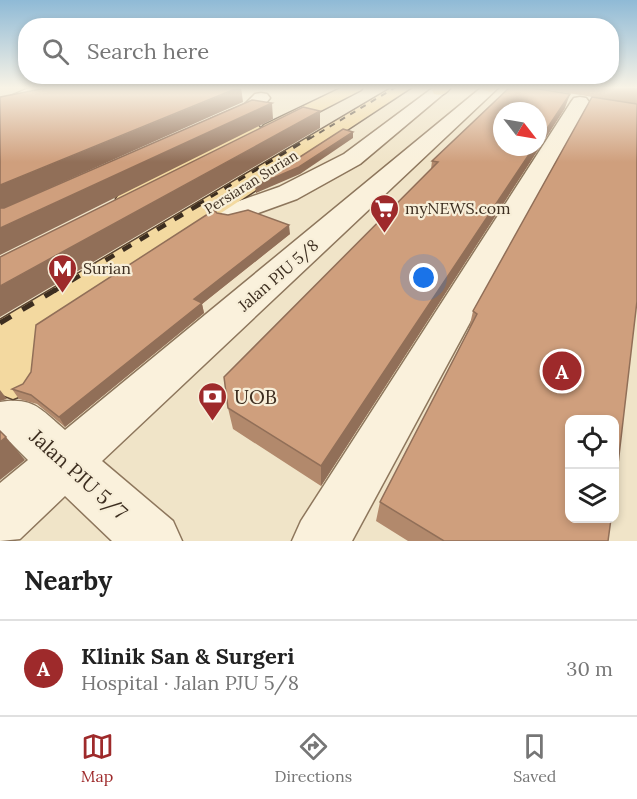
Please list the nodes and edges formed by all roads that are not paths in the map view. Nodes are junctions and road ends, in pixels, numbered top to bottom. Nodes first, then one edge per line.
1 (243, 112) edge
2 (282, 112) edge
3 (306, 112) edge
4 (363, 112) edge
5 (407, 112) edge
6 (468, 112) edge
7 (574, 112) edge
8 (196, 133) edge
9 (229, 214) joint
10 (97, 278) junction
11 (10, 333) edge
12 (14, 399) edge
13 (63, 461) junction
14 (0, 519) edge
15 (153, 541) edge
16 (321, 541) edge

1 - 8 street
2 - 3 main road, Persiaran Surian
4 - 10 main road, Persiaran Surian
5 - 9 street
6 - 13 street, Jalan PJU 5/8
7 - 16 street
9 - 10 main road, Persiaran Surian
10 - 11 main road, Persiaran Surian
11 - 12 main road
12 - 13 street, Jalan PJU 5/7
13 - 14 street, Jalan PJU 5/8
13 - 15 street, Jalan PJU 5/7

